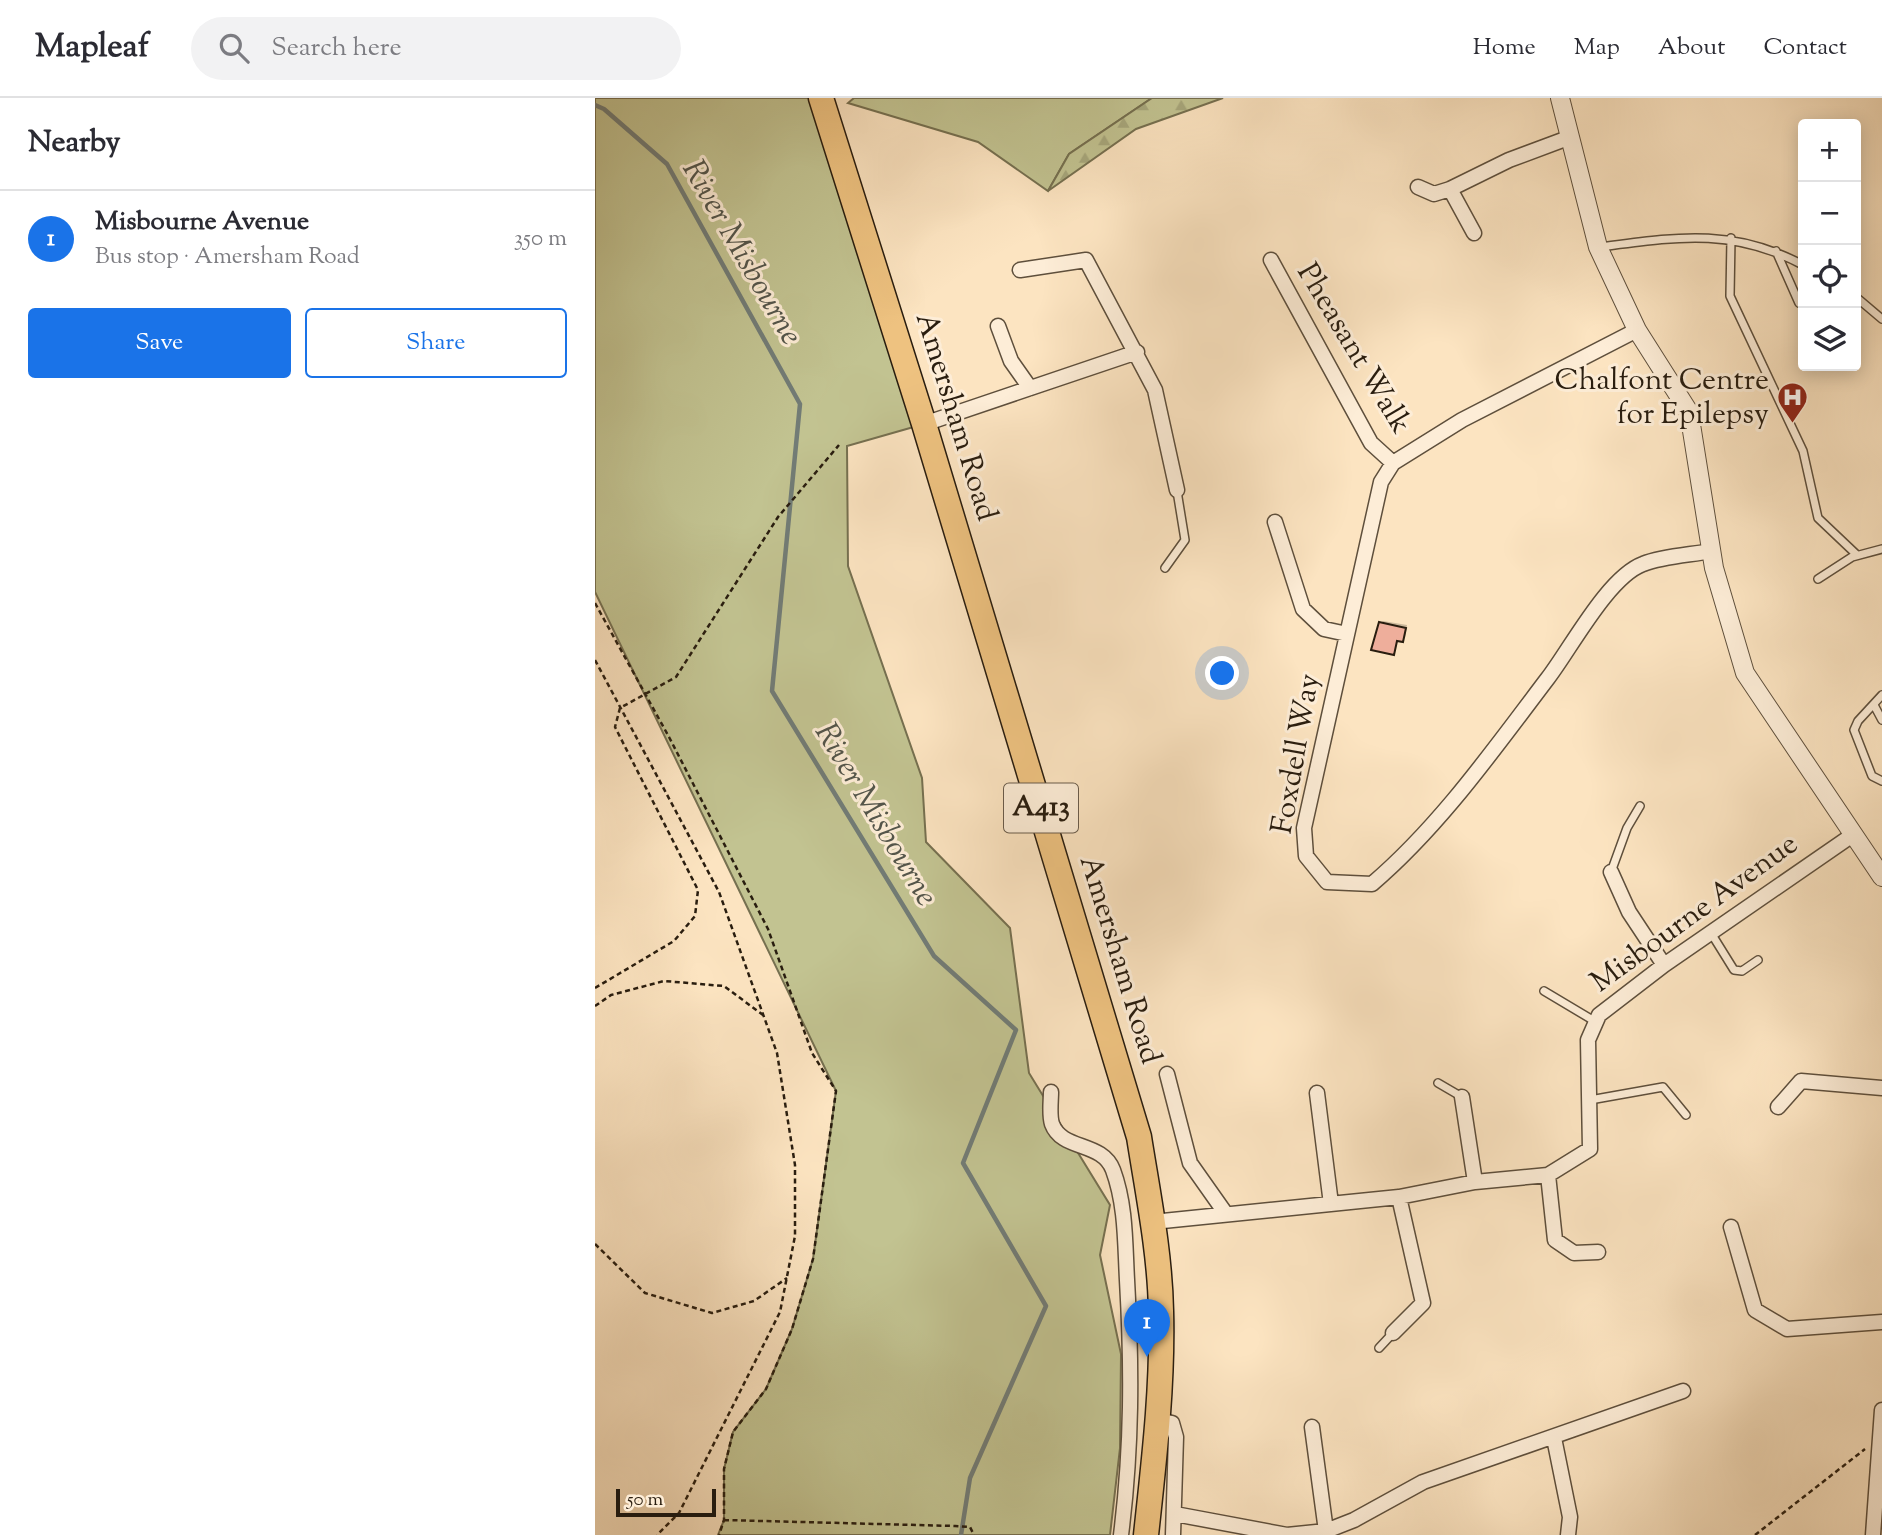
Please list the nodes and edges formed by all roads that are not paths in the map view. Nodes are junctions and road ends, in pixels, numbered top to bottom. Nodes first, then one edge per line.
1 (821, 98) edge
2 (1560, 98) edge
3 (1568, 138) junction
4 (1418, 187) dead end
5 (1450, 189) junction
6 (1474, 233) dead end
7 (1731, 238) junction
8 (1598, 247) junction
9 (1776, 250) junction
10 (1271, 260) dead end
11 (1798, 262) edge
12 (1020, 270) dead end
13 (1798, 301) edge
14 (1861, 301) edge
15 (1882, 319) edge
16 (998, 326) dead end
17 (1637, 330) junction
18 (1137, 352) junction
19 (1030, 388) junction
20 (925, 424) junction
21 (1392, 463) junction
22 (1177, 490) joint
23 (1275, 522) dead end
24 (1882, 549) edge
25 (1711, 551) junction
26 (1857, 555) junction
27 (1165, 568) dead end
28 (1818, 579) dead end
29 (1347, 634) junction
30 (1882, 695) edge
31 (1874, 705) junction
32 (1882, 720) edge
33 (1882, 781) edge
34 (1640, 806) dead end
35 (1854, 834) junction
36 (1611, 872) joint
37 (1882, 877) edge
38 (1710, 933) junction
39 (1758, 960) dead end
40 (1664, 965) junction
41 (1544, 992) dead end
42 (1596, 1022) junction
43 (1167, 1074) dead end
44 (1438, 1083) dead end
45 (1882, 1088) edge
46 (1051, 1092) dead end
47 (1317, 1093) dead end
48 (1462, 1097) joint
49 (1589, 1100) junction
50 (1779, 1107) dead end
51 (1686, 1115) dead end
52 (1548, 1175) junction
53 (1475, 1182) junction
54 (1399, 1197) junction
55 (1331, 1204) junction
56 (1226, 1214) junction
57 (1153, 1222) junction
58 (1731, 1227) dead end
59 (1598, 1252) dead end
60 (1882, 1322) edge
61 (1393, 1333) joint
62 (1379, 1349) dead end
63 (1683, 1391) dead end
64 (1882, 1410) edge
65 (1158, 1420) junction
66 (1313, 1427) dead end
67 (1881, 1437) edge
68 (1554, 1438) junction
69 (1175, 1514) junction
70 (1354, 1527) edge
71 (1326, 1531) junction
72 (1121, 1535) edge
73 (1146, 1535) edge
74 (1173, 1535) edge
75 (1568, 1535) edge
76 (1873, 1535) edge

1 - 20 highway, Amersham Road / A413
2 - 3 street
3 - 5 street
3 - 8 street
4 - 5 street
5 - 6 street
7 - 8 lane
7 - 9 lane
7 - 26 lane
8 - 17 street
9 - 11 lane
9 - 13 lane
10 - 21 street, Pheasant Walk
12 - 18 street
14 - 15 lane
16 - 19 street
17 - 21 street
17 - 25 street
18 - 19 street
18 - 22 street
19 - 20 street
20 - 57 highway, Amersham Road / A413
21 - 29 street, Foxdell Way
22 - 27 lane
23 - 29 street
24 - 26 lane
25 - 29 street, Foxdell Way
25 - 35 street
26 - 28 lane
30 - 31 lane
31 - 32 lane
31 - 33 lane
34 - 36 lane
35 - 37 street
35 - 38 street, Misbourne Avenue
36 - 40 street
38 - 39 lane
38 - 40 street, Misbourne Avenue
40 - 42 street, Misbourne Avenue
41 - 42 lane
42 - 49 street, Misbourne Avenue
43 - 56 street
44 - 48 lane
45 - 50 street
46 - 72 street
47 - 55 street
48 - 53 street
49 - 51 lane
49 - 52 street, Misbourne Avenue
52 - 53 street, Misbourne Avenue
52 - 59 street
53 - 54 street, Misbourne Avenue
54 - 55 street, Misbourne Avenue
54 - 61 street
55 - 56 street, Misbourne Avenue
56 - 57 street, Misbourne Avenue
57 - 65 highway, Amersham Road / A413
58 - 60 street
61 - 62 lane
63 - 68 street
64 - 67 street
65 - 69 street
65 - 73 highway, Amersham Road / A413
66 - 71 street
67 - 76 street
68 - 70 street
68 - 75 street
69 - 71 street
69 - 74 street
70 - 71 street

